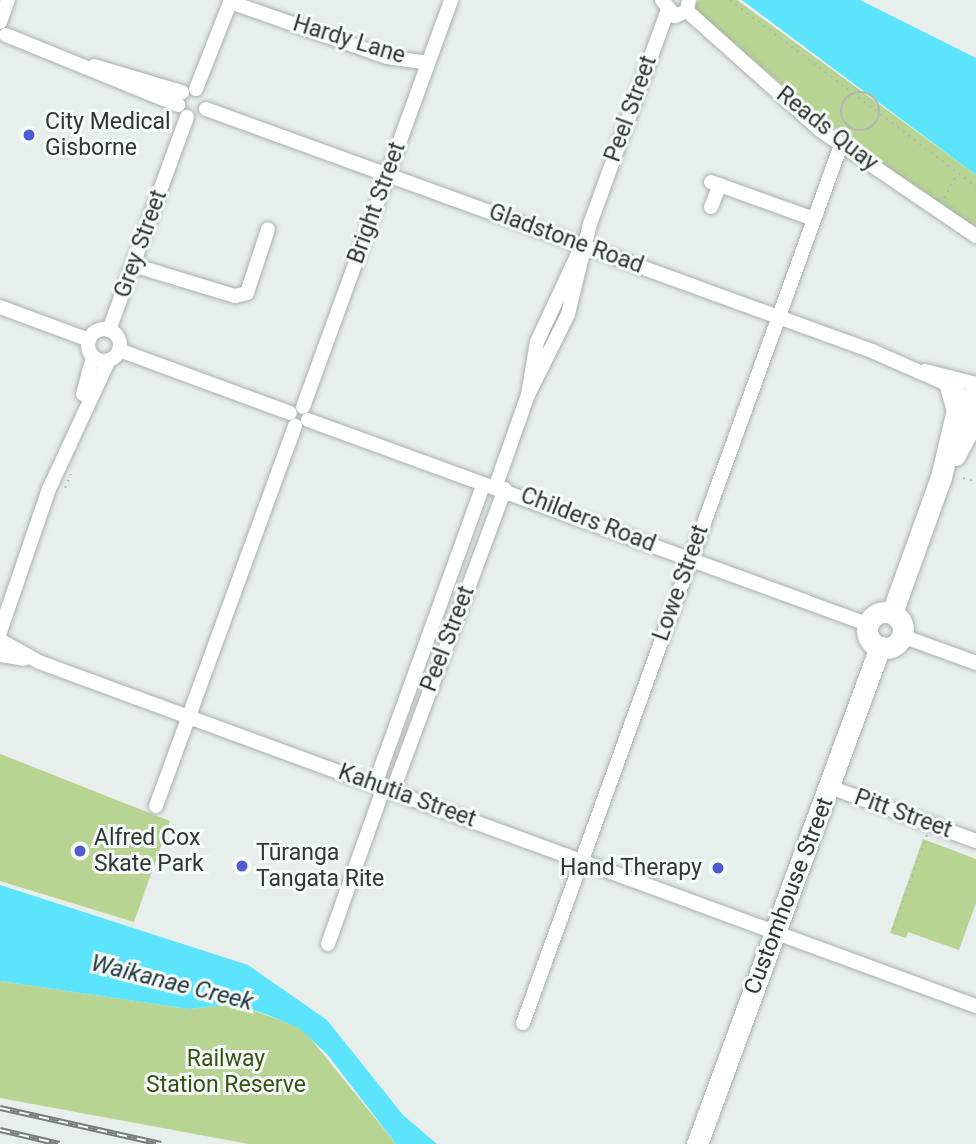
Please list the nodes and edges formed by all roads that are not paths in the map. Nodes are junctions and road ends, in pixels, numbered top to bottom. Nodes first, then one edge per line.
1 (8, 0) edge
2 (451, 0) edge
3 (230, 1) edge
4 (688, 5) edge
5 (664, 7) edge
6 (1, 30) edge
7 (428, 63) junction
8 (185, 95) junction
9 (206, 109) junction
10 (187, 117) junction
11 (841, 145) junction
12 (387, 174) junction
13 (711, 207) dead end
14 (814, 219) junction
15 (268, 229) dead end
16 (976, 236) edge
17 (583, 246) junction
18 (133, 265) junction
19 (0, 307) edge
20 (778, 317) junction
21 (109, 330) junction
22 (89, 340) junction
23 (114, 355) junction
24 (93, 356) junction
25 (925, 372) junction
26 (950, 386) joint
27 (972, 399) edge
28 (299, 416) junction
29 (78, 423) junction
30 (494, 488) junction
31 (690, 559) junction
32 (9, 597) junction
33 (892, 612) junction
34 (0, 613) edge
35 (867, 624) junction
36 (0, 632) edge
37 (902, 636) junction
38 (0, 640) edge
39 (880, 647) junction
40 (0, 654) edge
41 (39, 662) junction
42 (976, 663) edge
43 (190, 717) junction
44 (384, 787) junction
45 (830, 787) junction
46 (156, 806) dead end
47 (976, 841) edge
48 (579, 859) junction
49 (776, 930) junction
50 (328, 944) dead end
51 (976, 1006) edge
52 (523, 1023) dead end
53 (697, 1144) edge

1 - 6 street
2 - 7 street, Bright Street
3 - 7 street, Hardy Lane
3 - 8 street
4 - 5 street
4 - 11 street, Reads Quay
5 - 17 street, Peel Street
6 - 8 street
7 - 12 street, Bright Street
8 - 9 street
8 - 10 street
9 - 10 street
9 - 12 street, Gladstone Road
10 - 18 street, Grey Street
11 - 14 street, Lowe Street
11 - 16 street, Reads Quay
12 - 17 street, Gladstone Road
12 - 28 street, Bright Street
13 - 14 street
14 - 20 street, Lowe Street
15 - 18 street
17 - 20 street, Gladstone Road
17 - 30 street, Peel Street
18 - 21 street, Grey Street
19 - 22 street
20 - 25 street, Gladstone Road
20 - 31 street, Lowe Street
21 - 22 street
21 - 23 street
22 - 24 street
23 - 24 street, Childers Road
23 - 28 street, Childers Road
23 - 29 street
24 - 29 street
25 - 26 street, Gladstone Road
25 - 27 street, Gladstone Road
26 - 27 highway
27 - 33 highway
28 - 30 street, Childers Road
28 - 43 street, Bright Street
29 - 32 street
30 - 31 street, Childers Road
30 - 44 street, Peel Street
30 - 44 street, Peel Street
31 - 35 street, Childers Road
31 - 48 street, Lowe Street
32 - 34 street
32 - 36 street
33 - 35 highway
33 - 37 highway
35 - 39 highway
37 - 39 highway
37 - 42 street
38 - 41 street, Kahutia Street
39 - 45 highway, Customhouse Street
40 - 41 street, Kahutia Street
41 - 43 street, Kahutia Street
43 - 44 street, Kahutia Street
43 - 46 street, Bright Street
44 - 48 street, Kahutia Street
44 - 50 street, Peel Street
45 - 47 street, Pitt Street
45 - 49 highway, Customhouse Street
48 - 49 street, Kahutia Street
48 - 52 street, Lowe Street
49 - 51 street, Kahutia Street
49 - 53 highway, Customhouse Street

